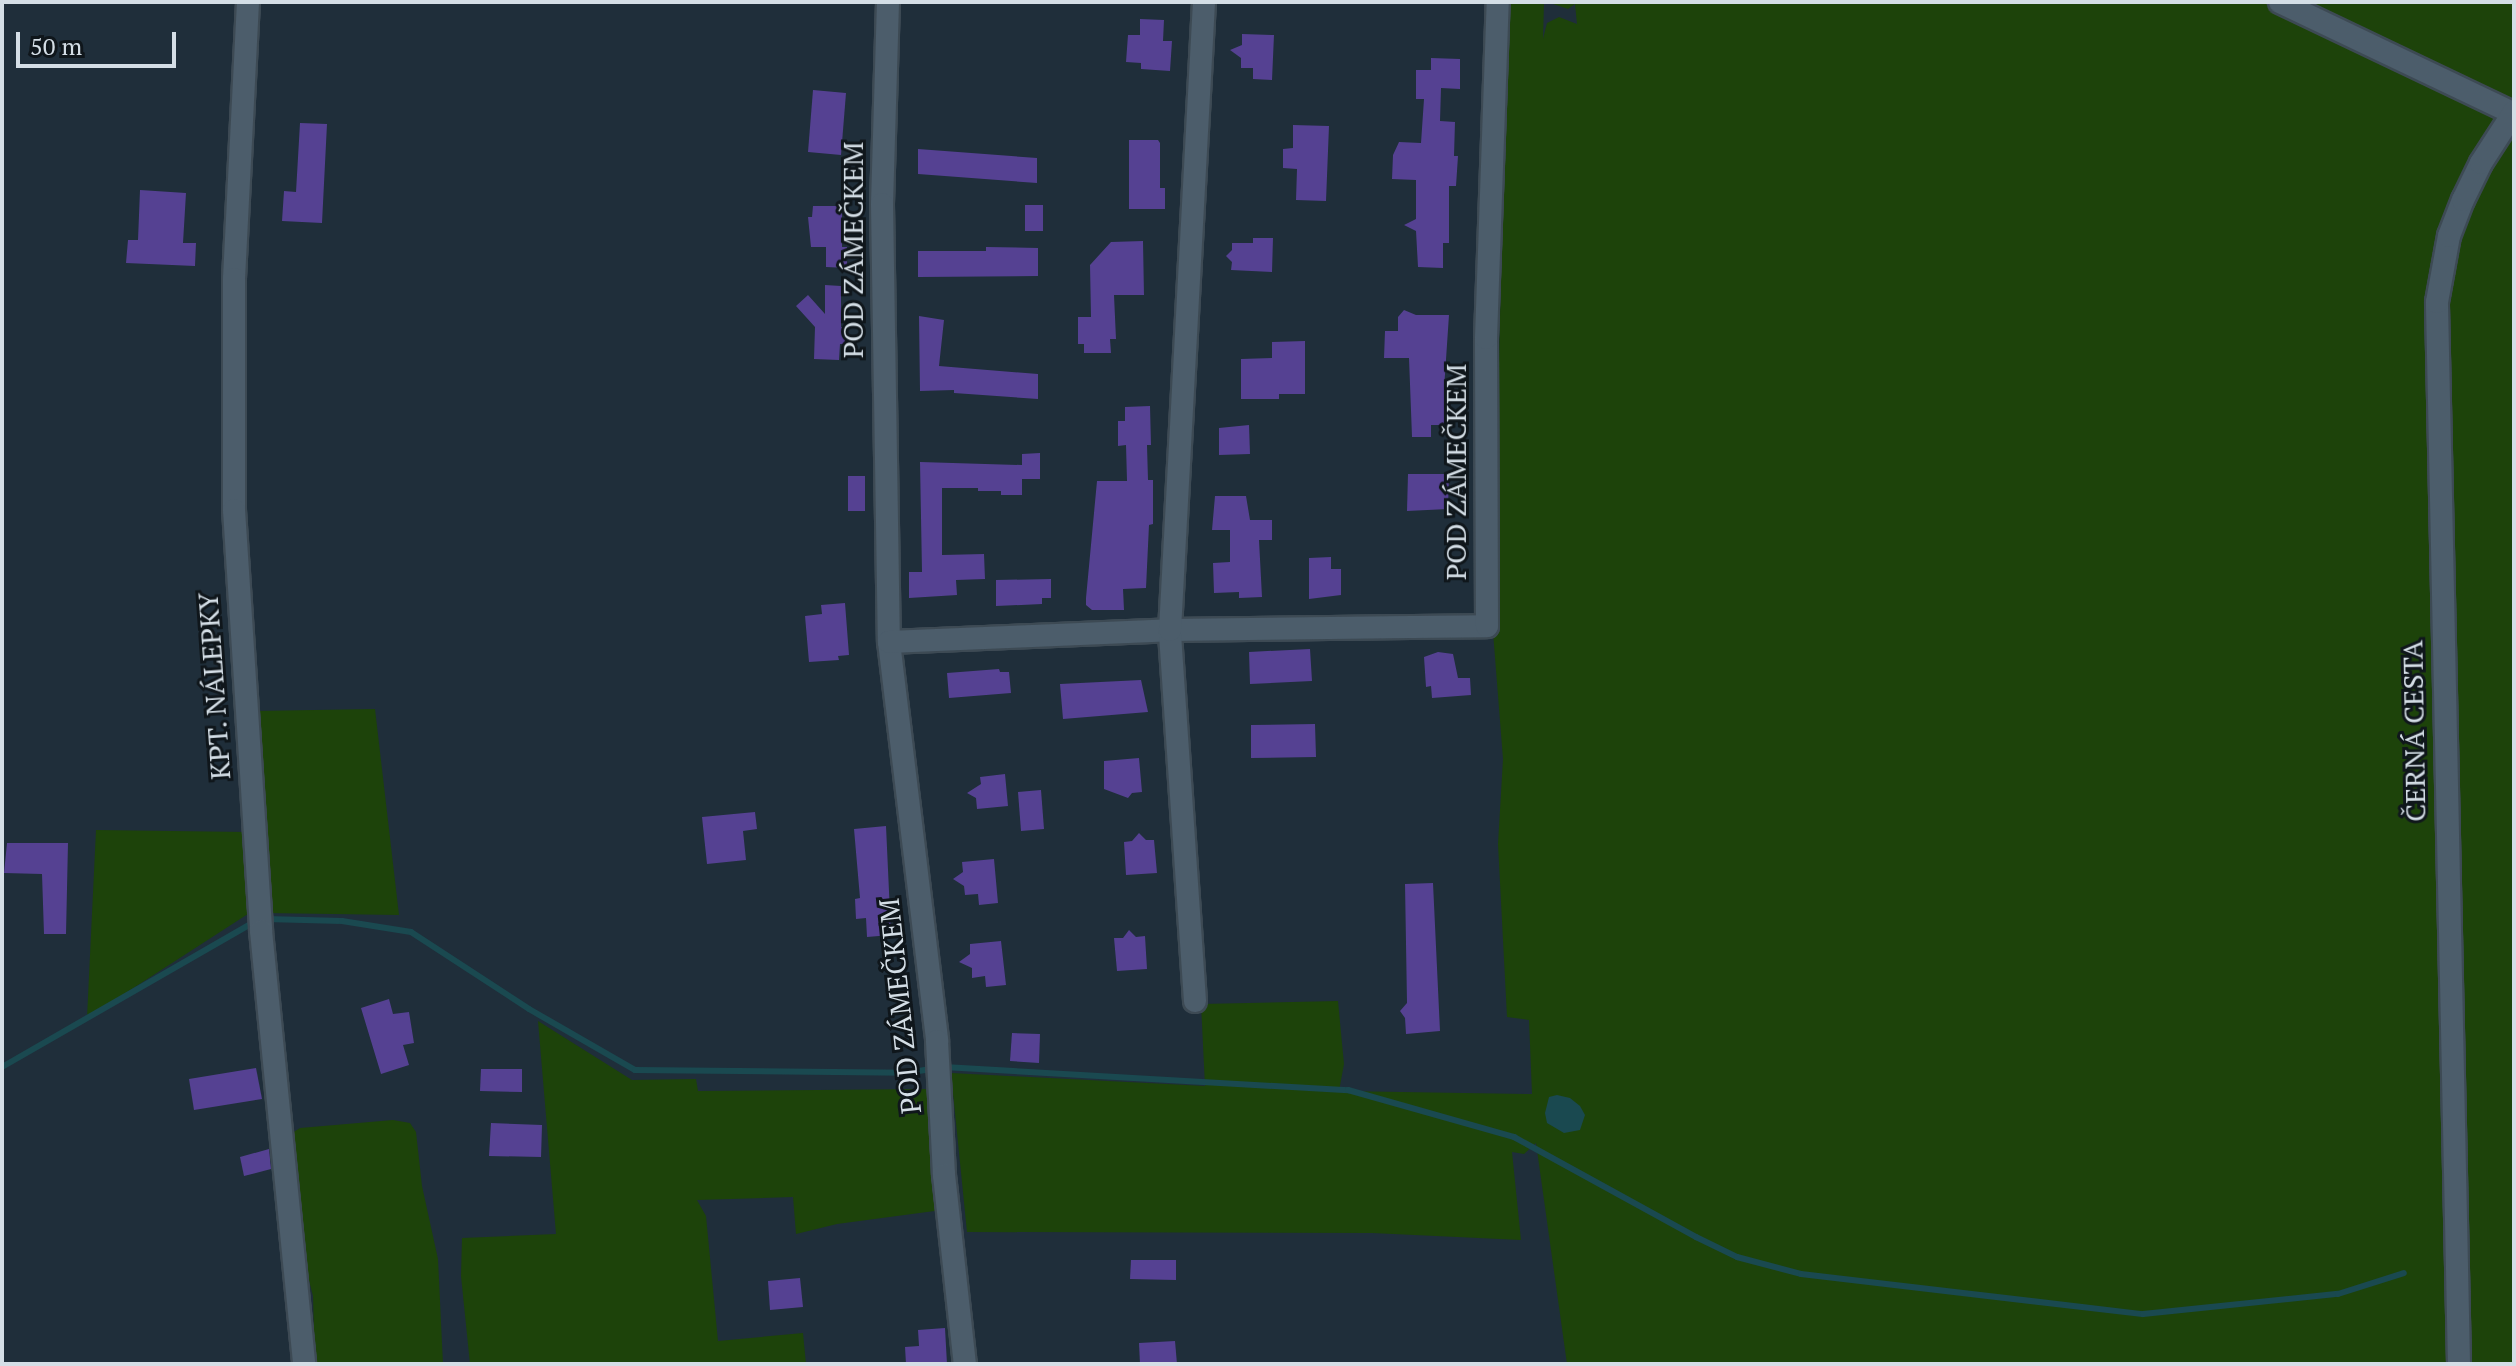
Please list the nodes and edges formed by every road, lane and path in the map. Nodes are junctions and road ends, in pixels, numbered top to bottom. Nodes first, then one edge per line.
1 (248, 2) edge
2 (888, 2) edge
3 (1204, 2) edge
4 (1498, 2) edge
5 (2280, 2) edge
6 (2514, 113) edge
7 (1170, 630) junction
8 (889, 642) junction
9 (1195, 1001) dead end
10 (304, 1364) edge
11 (965, 1364) edge
12 (2459, 1364) edge

1 - 10 street, KPT. NÁLEPKY
2 - 8 street, POD ZÁMEČKEM
3 - 7 street
4 - 7 street, POD ZÁMEČKEM
5 - 6 street, ČERNÁ CESTA
6 - 12 street, ČERNÁ CESTA
7 - 8 street, POD ZÁMEČKEM
7 - 9 street
8 - 11 street, POD ZÁMEČKEM

